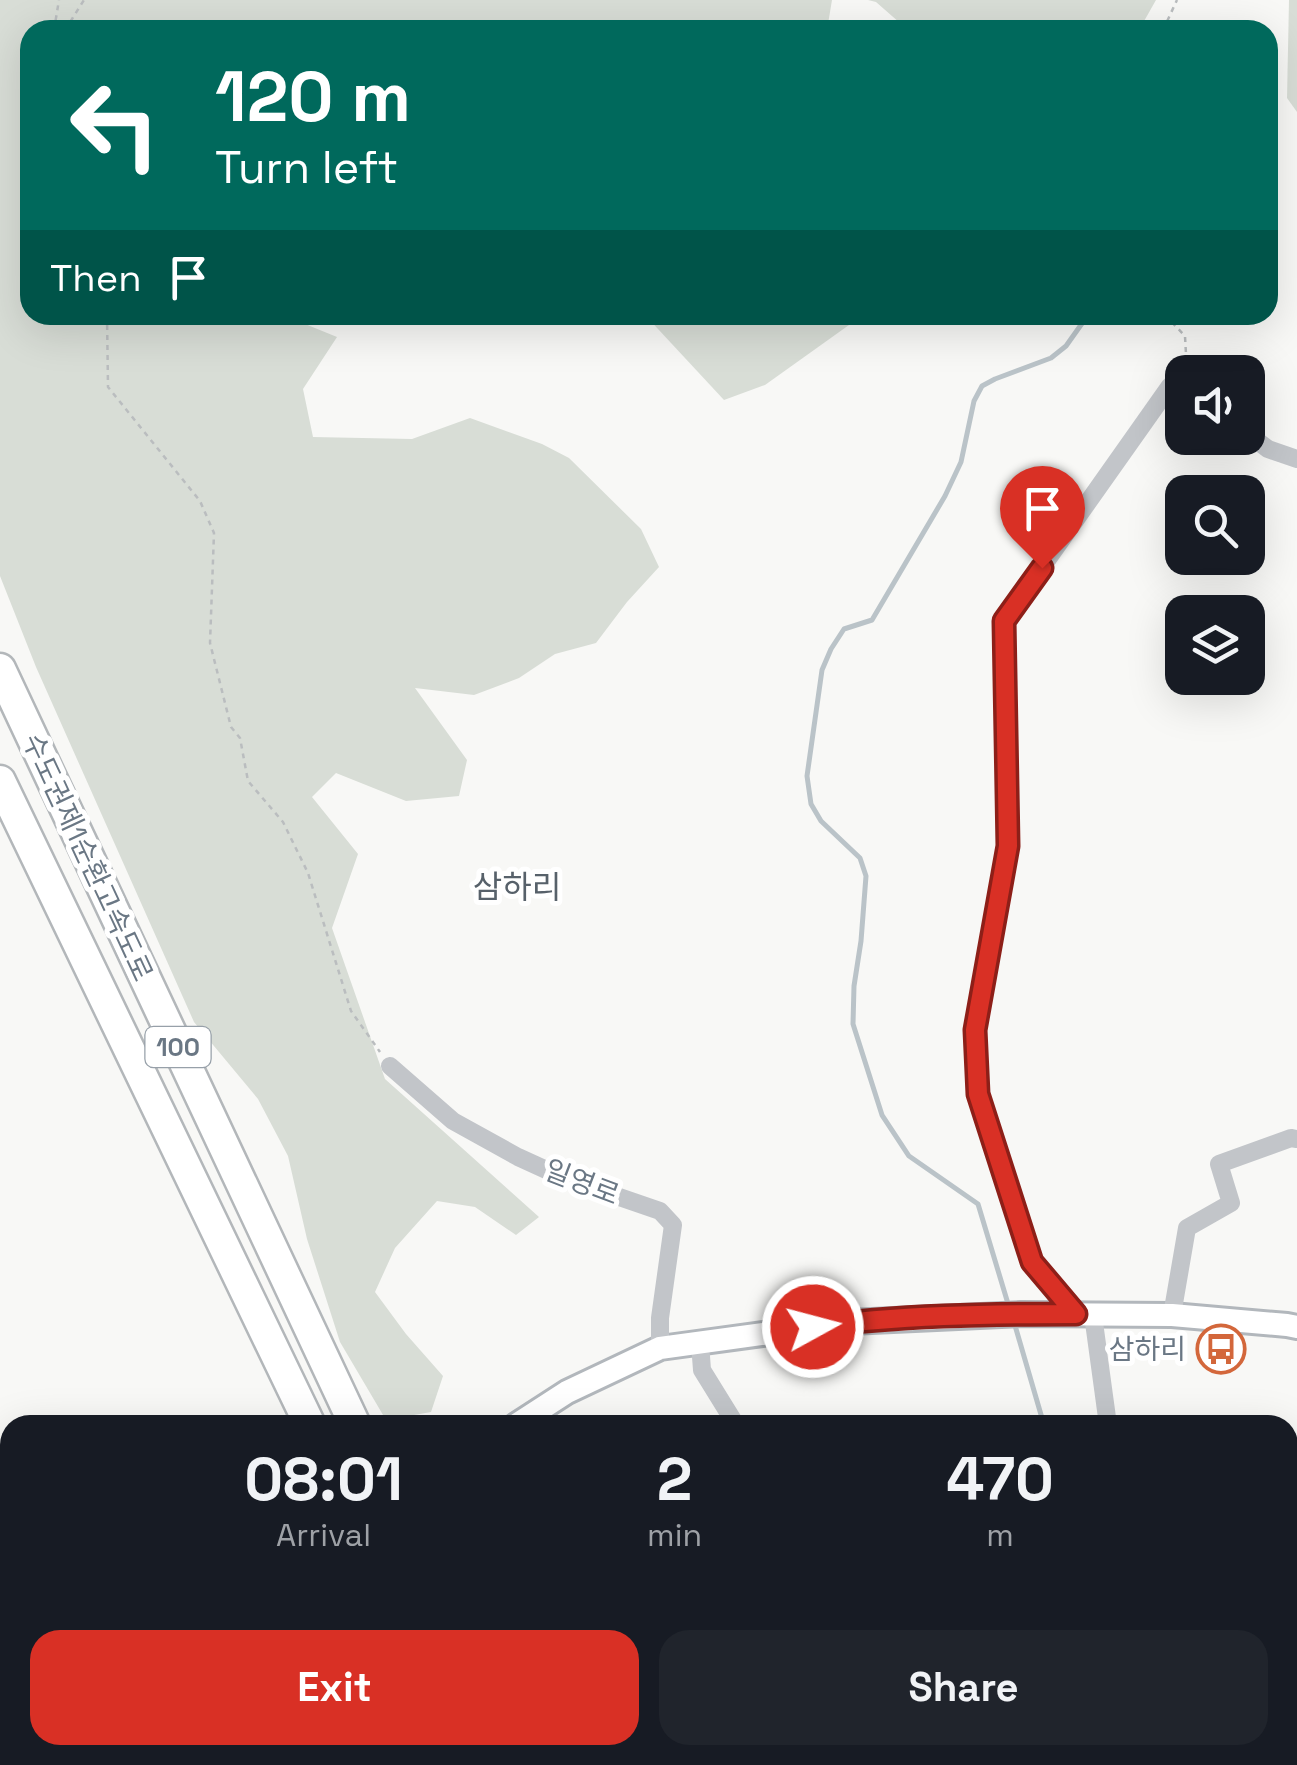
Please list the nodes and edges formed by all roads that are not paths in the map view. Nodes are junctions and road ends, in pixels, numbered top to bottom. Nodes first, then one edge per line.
1 (1165, 405) edge
2 (1265, 447) edge
3 (1297, 459) edge
4 (0, 669) edge
5 (0, 781) edge
6 (390, 1066) road end
7 (1297, 1139) edge
8 (1084, 1314) junction
9 (1172, 1315) junction
10 (1297, 1327) edge
11 (700, 1342) junction
12 (660, 1348) junction
13 (305, 1415) edge
14 (351, 1415) edge
15 (531, 1415) edge
16 (730, 1415) edge
17 (1106, 1415) edge

1 - 8 street
2 - 3 street
4 - 14 highway, 수도권제1순환고속도로 / 100
5 - 13 highway, 수도권제1순환고속도로 / 100
6 - 12 street, 일영로
7 - 9 street
8 - 9 main road
8 - 11 main road
8 - 17 street
9 - 10 main road
11 - 12 main road
11 - 16 street
12 - 15 main road

